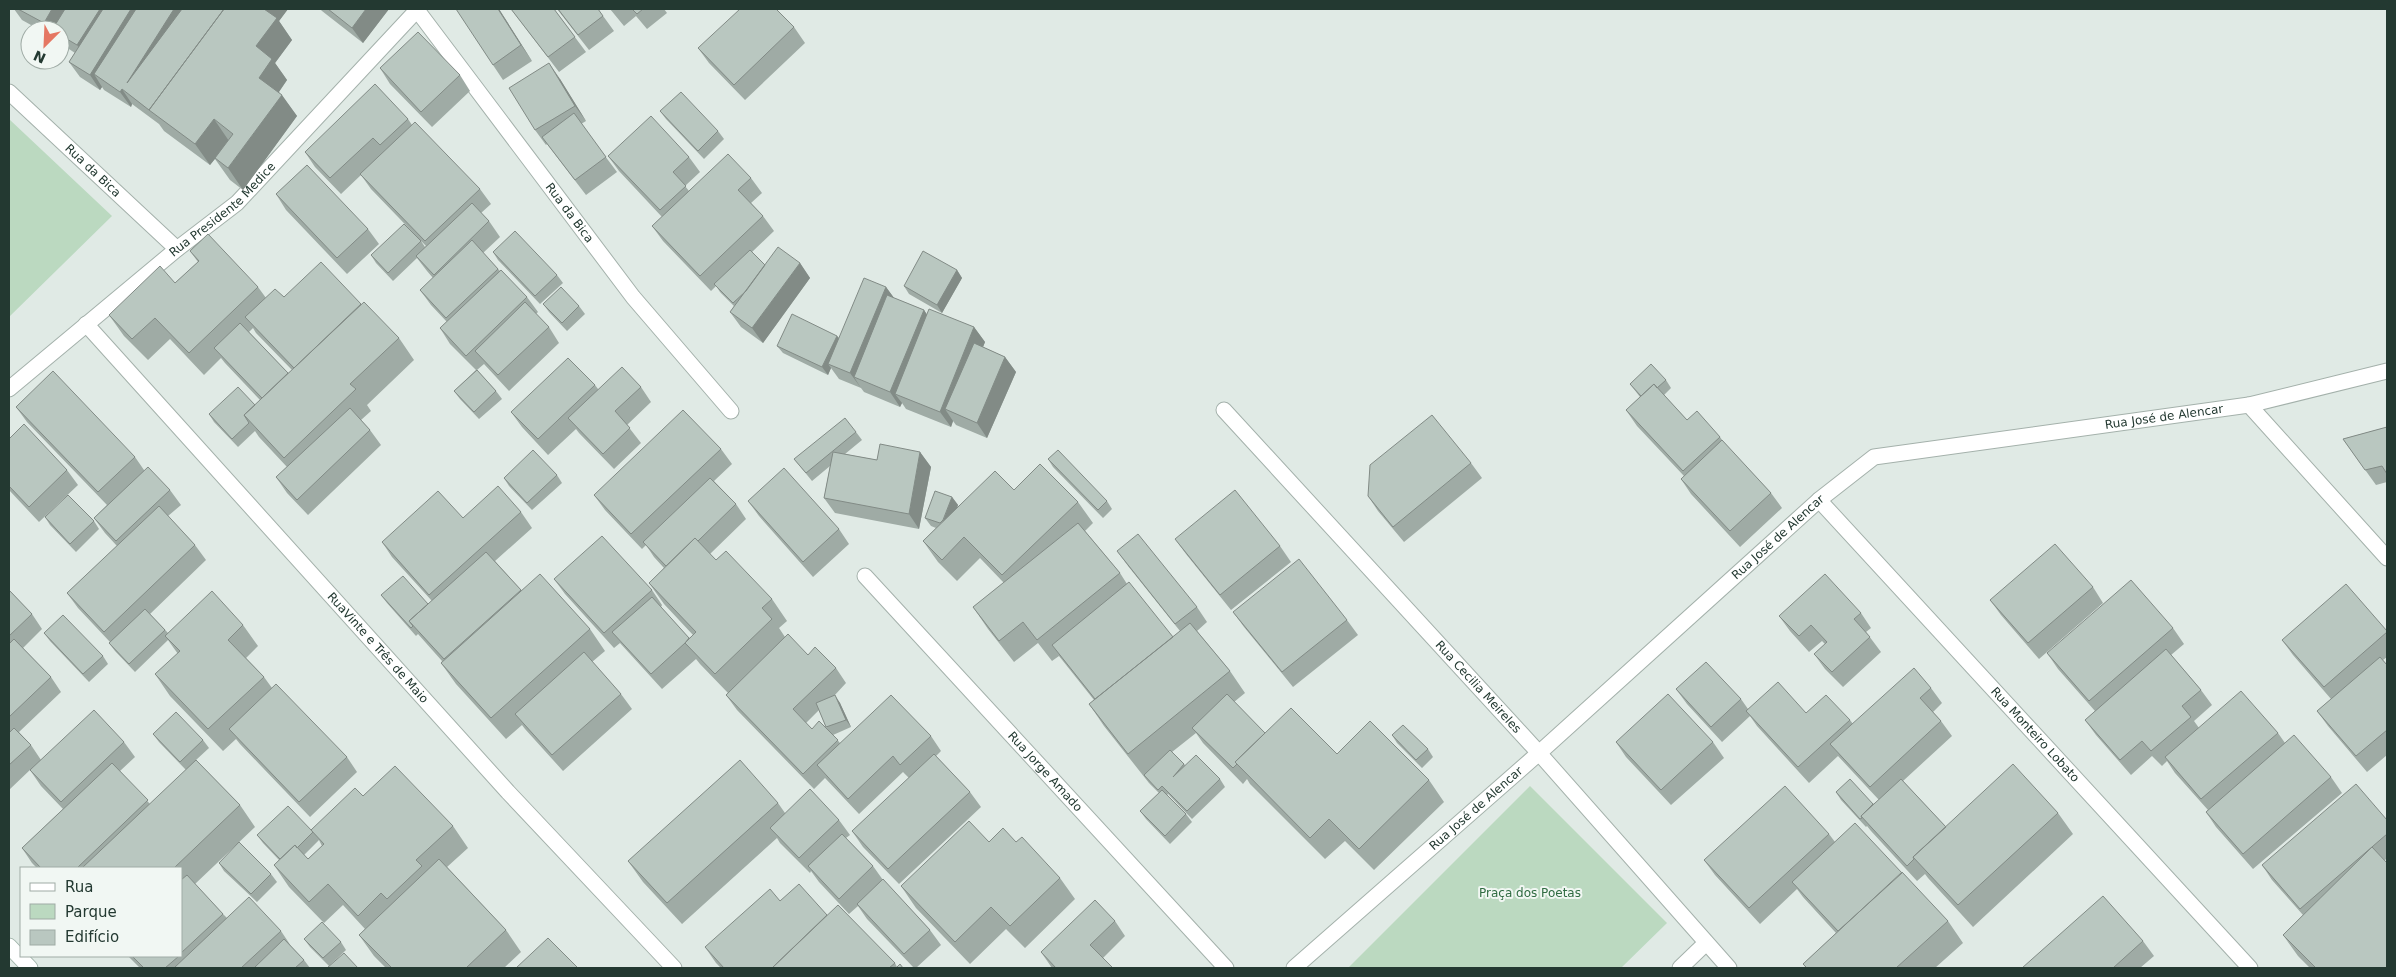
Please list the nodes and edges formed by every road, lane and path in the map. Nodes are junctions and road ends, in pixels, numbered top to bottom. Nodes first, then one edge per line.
1 (417, 10) joint
2 (9, 92) edge
3 (178, 249) junction
4 (86, 324) junction
5 (2387, 371) edge
6 (9, 389) edge
7 (2249, 405) junction
8 (1224, 410) dead end
9 (731, 411) dead end
10 (1819, 500) junction
11 (2387, 558) edge
12 (865, 576) dead end
13 (1539, 753) junction
14 (1706, 943) junction
15 (9, 946) edge
16 (30, 968) edge
17 (674, 968) edge
18 (1226, 968) edge
19 (1294, 968) edge
20 (1680, 968) edge
21 (1729, 968) edge
22 (2250, 968) edge

1 - 3 street, Rua Presidente Medice
1 - 9 street, Rua da Bica
2 - 3 street, Rua da Bica
3 - 4 street, Rua Presidente Medice
4 - 6 street, Rua Presidente Medice
4 - 17 street, RuaVinte e Três de Maio
5 - 7 street, Rua José de Alencar
7 - 10 street, Rua José de Alencar
7 - 11 street
8 - 13 street, Rua Cecilia Meireles
10 - 13 street, Rua José de Alencar
10 - 22 street, Rua Monteiro Lobato
12 - 18 street, Rua Jorge Amado
13 - 14 street, Rua Cecilia Meireles
13 - 19 street, Rua José de Alencar
14 - 20 street
14 - 21 street, Rua Cecilia Meireles
15 - 16 street

